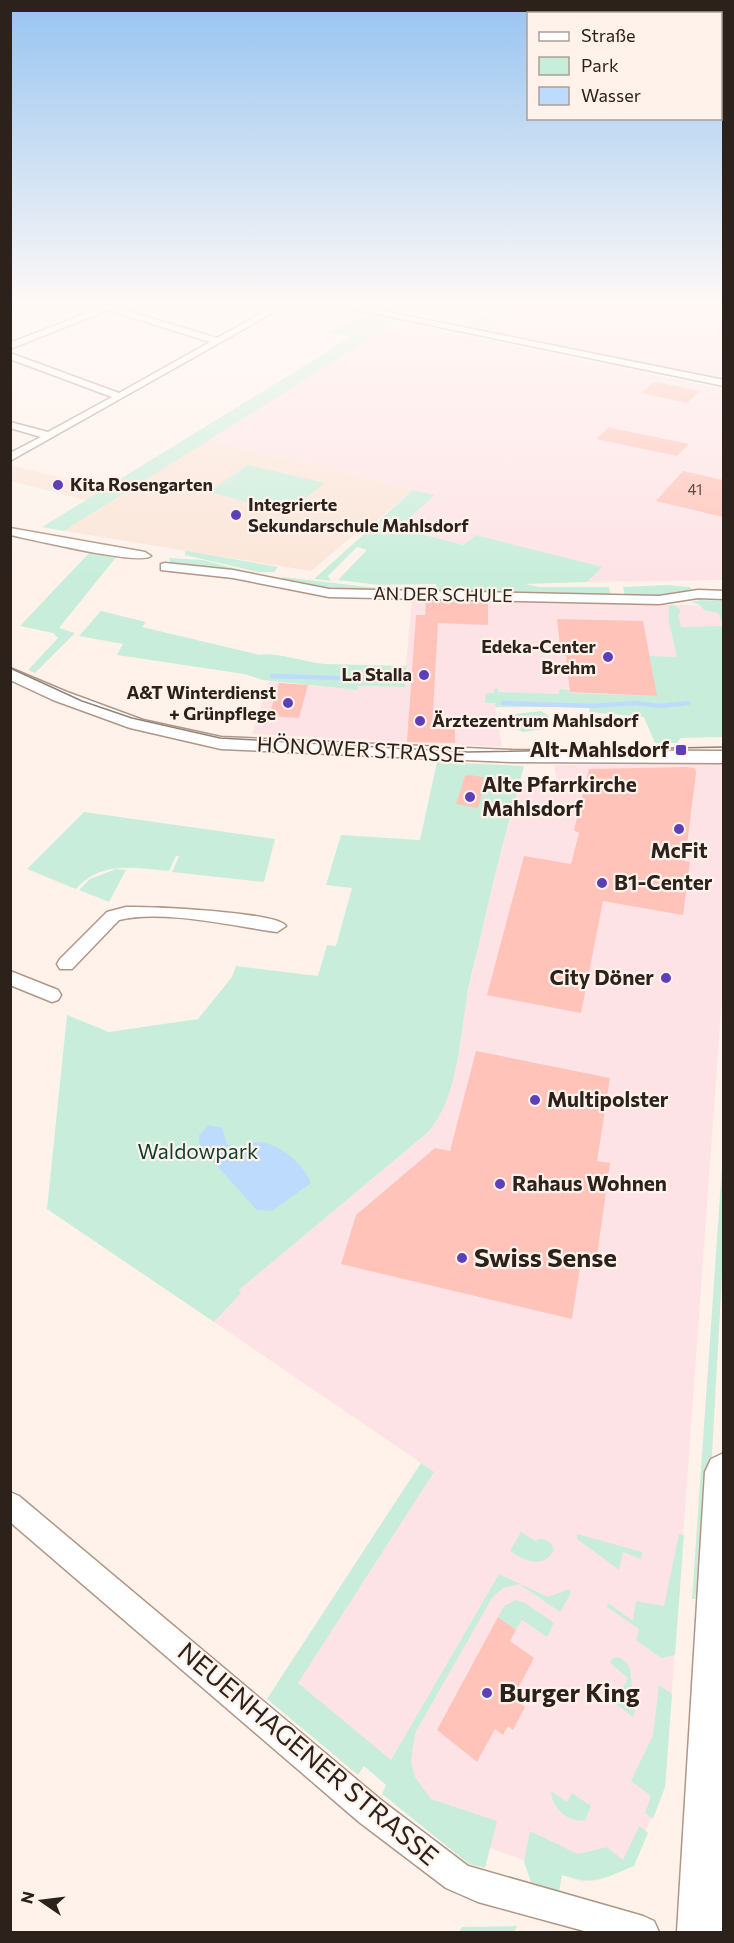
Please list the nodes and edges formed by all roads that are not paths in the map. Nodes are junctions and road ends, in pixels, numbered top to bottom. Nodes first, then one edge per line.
1 (112, 394) edge
2 (122, 394) edge
3 (118, 396) junction
4 (10, 425) edge
5 (50, 436) junction
6 (10, 458) edge
7 (10, 531) edge
8 (146, 556) dead end
9 (165, 567) dead end
10 (723, 595) edge
11 (10, 673) edge
12 (723, 757) edge
13 (277, 926) dead end
14 (66, 964) dead end
15 (10, 977) edge
16 (52, 995) dead end
17 (723, 1472) edge
18 (10, 1505) edge
19 (644, 1932) edge
20 (700, 1932) edge

1 - 3 street
2 - 3 street
3 - 5 street
4 - 5 street
5 - 6 street
7 - 8 street
9 - 10 street, AN DER SCHULE
11 - 12 main road, HÖNOWER STRASSE
13 - 14 street
15 - 16 street
17 - 20 main road
18 - 19 street, NEUENHAGENER STRASSE

